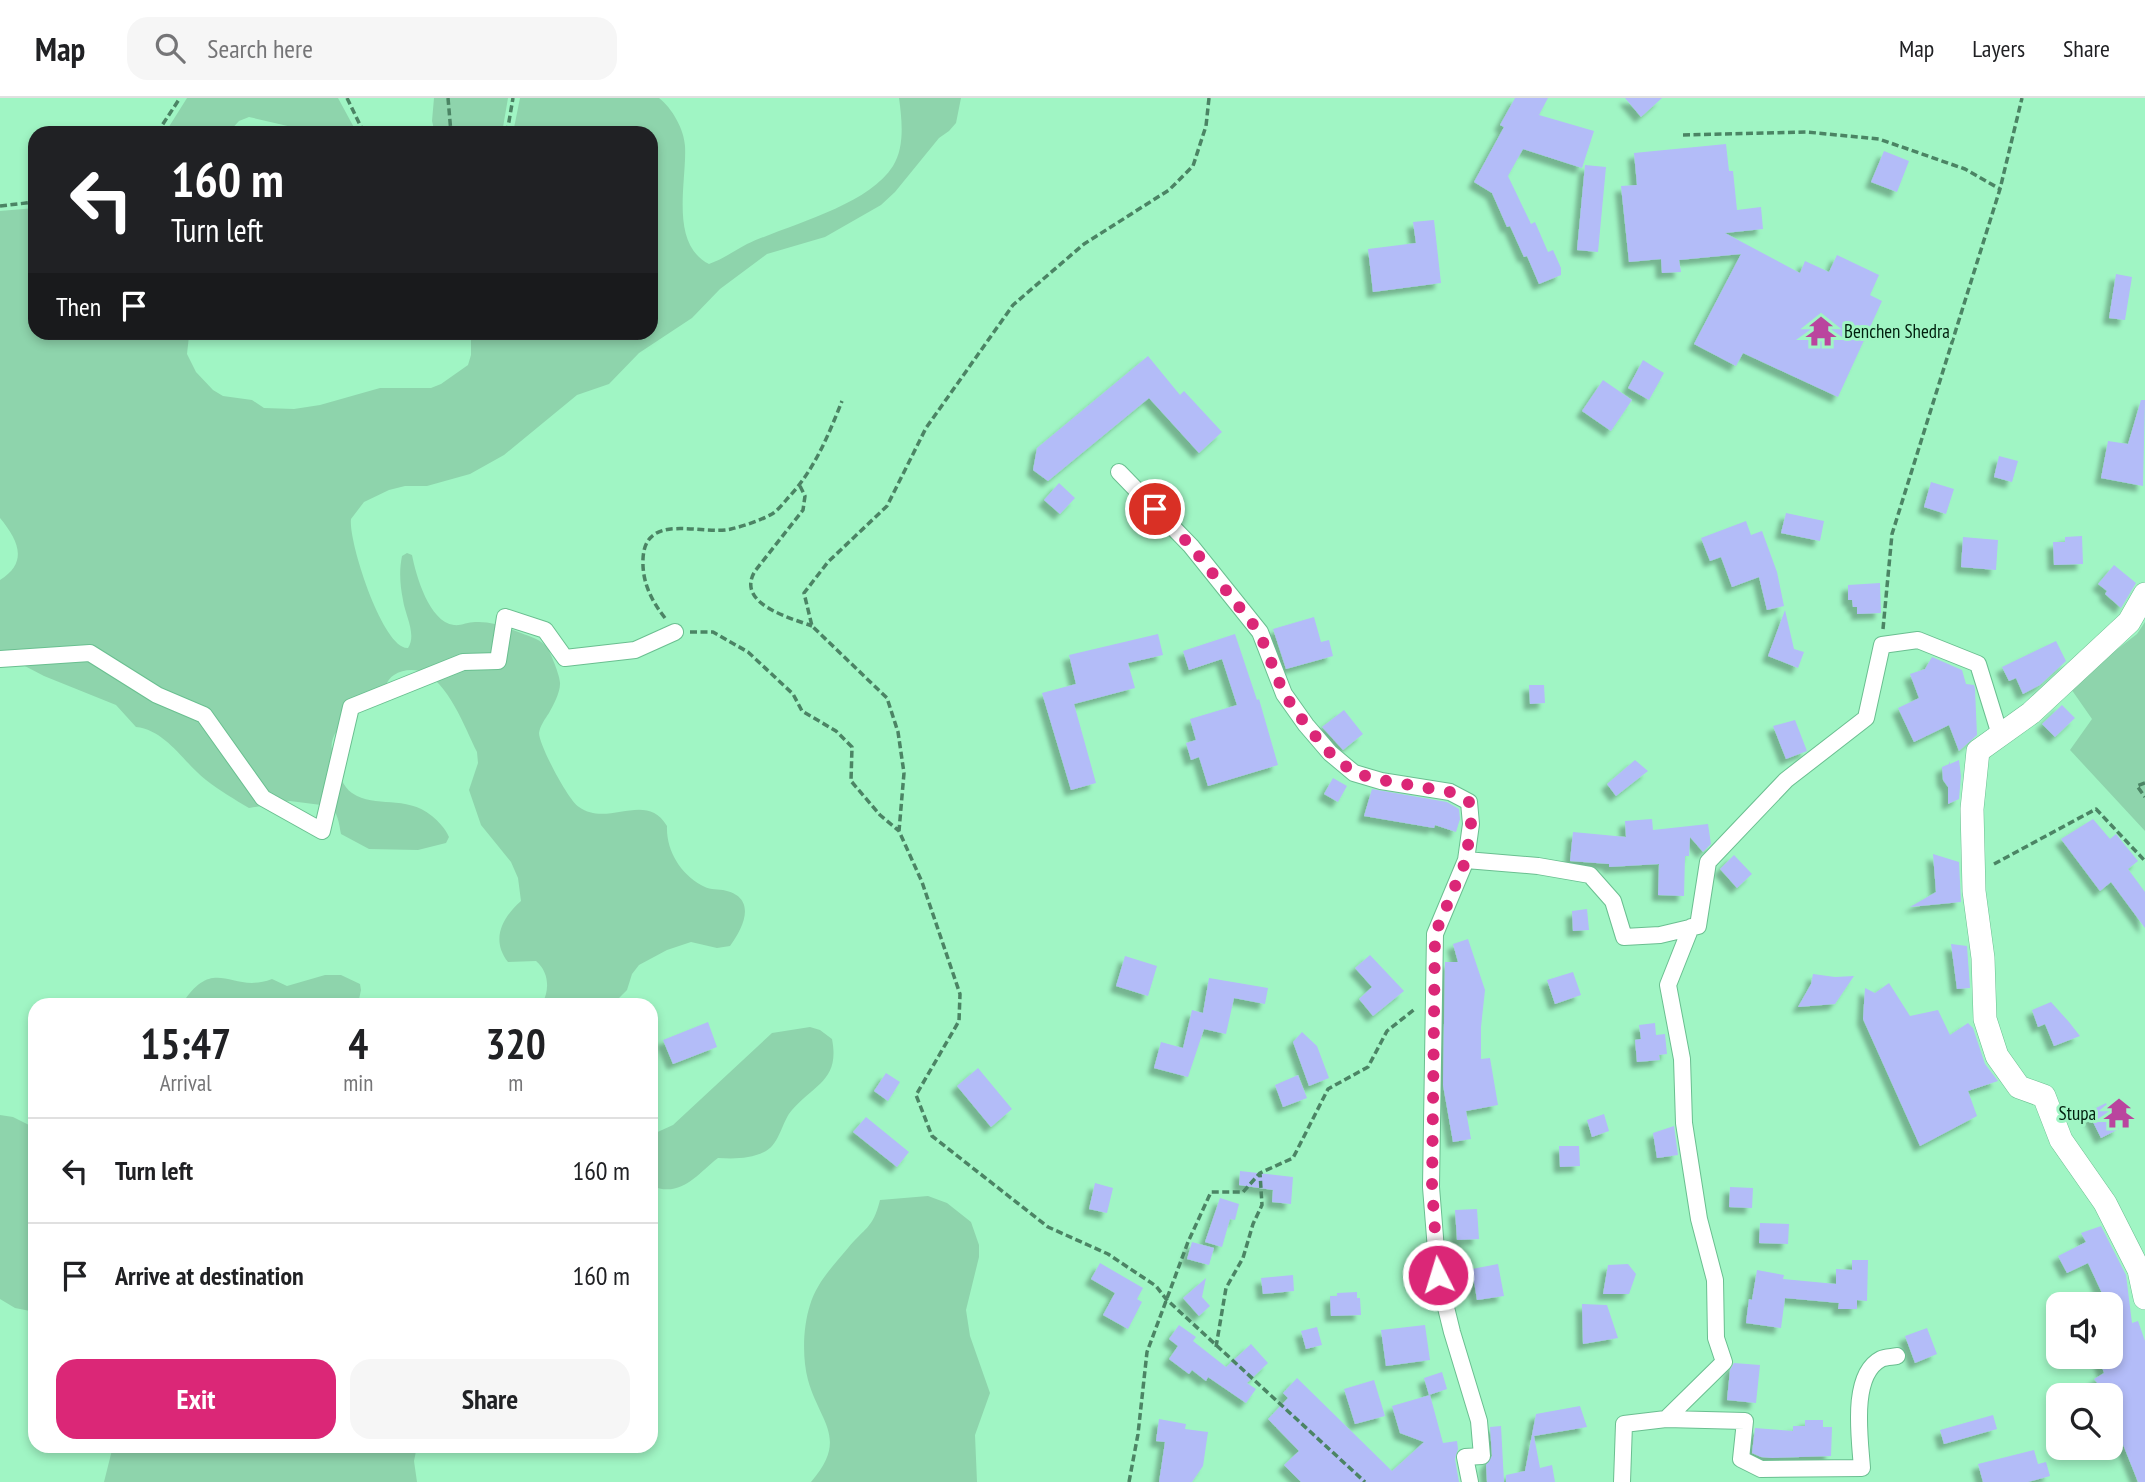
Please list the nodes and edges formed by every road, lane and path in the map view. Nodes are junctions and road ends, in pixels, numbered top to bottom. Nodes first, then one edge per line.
1 (180, 98) edge
2 (347, 98) edge
3 (448, 98) edge
4 (513, 98) edge
5 (1209, 98) edge
6 (2022, 98) edge
7 (162, 126) edge
8 (361, 126) edge
9 (450, 126) edge
10 (508, 126) edge
11 (1683, 135) dead end
12 (2000, 189) junction
13 (28, 203) edge
14 (0, 206) edge
15 (842, 401) dead end
16 (1119, 472) dead end
17 (800, 486) junction
18 (2145, 594) edge
19 (812, 626) junction
20 (675, 632) junction
21 (1882, 645) junction
22 (0, 659) edge
23 (2000, 735) junction
24 (2145, 783) edge
25 (2145, 797) edge
26 (899, 831) junction
27 (1466, 860) junction
28 (2145, 861) edge
29 (1974, 875) junction
30 (1691, 928) junction
31 (1433, 994) junction
32 (1259, 1173) junction
33 (2145, 1298) edge
34 (1166, 1299) junction
35 (1216, 1347) junction
36 (1897, 1356) dead end
37 (1666, 1419) junction
38 (1864, 1475) edge
39 (1129, 1482) edge
40 (1365, 1482) edge
41 (1470, 1482) edge
42 (1622, 1482) edge

1 - 7 path
2 - 8 path
3 - 9 path
4 - 10 path
5 - 19 path
6 - 12 path
11 - 12 path
12 - 21 path
13 - 14 path
15 - 17 path
16 - 27 street
17 - 19 path
17 - 20 path
18 - 23 main road
19 - 26 path
20 - 22 street
20 - 26 path
21 - 23 street
21 - 30 street
23 - 29 main road
24 - 25 path
26 - 34 path
27 - 30 street
27 - 31 street
28 - 29 path
29 - 33 main road
30 - 37 street
31 - 32 path
31 - 41 street
32 - 34 path
32 - 35 path
34 - 35 path
34 - 39 path
35 - 40 path
36 - 38 street
37 - 38 street
37 - 42 street

